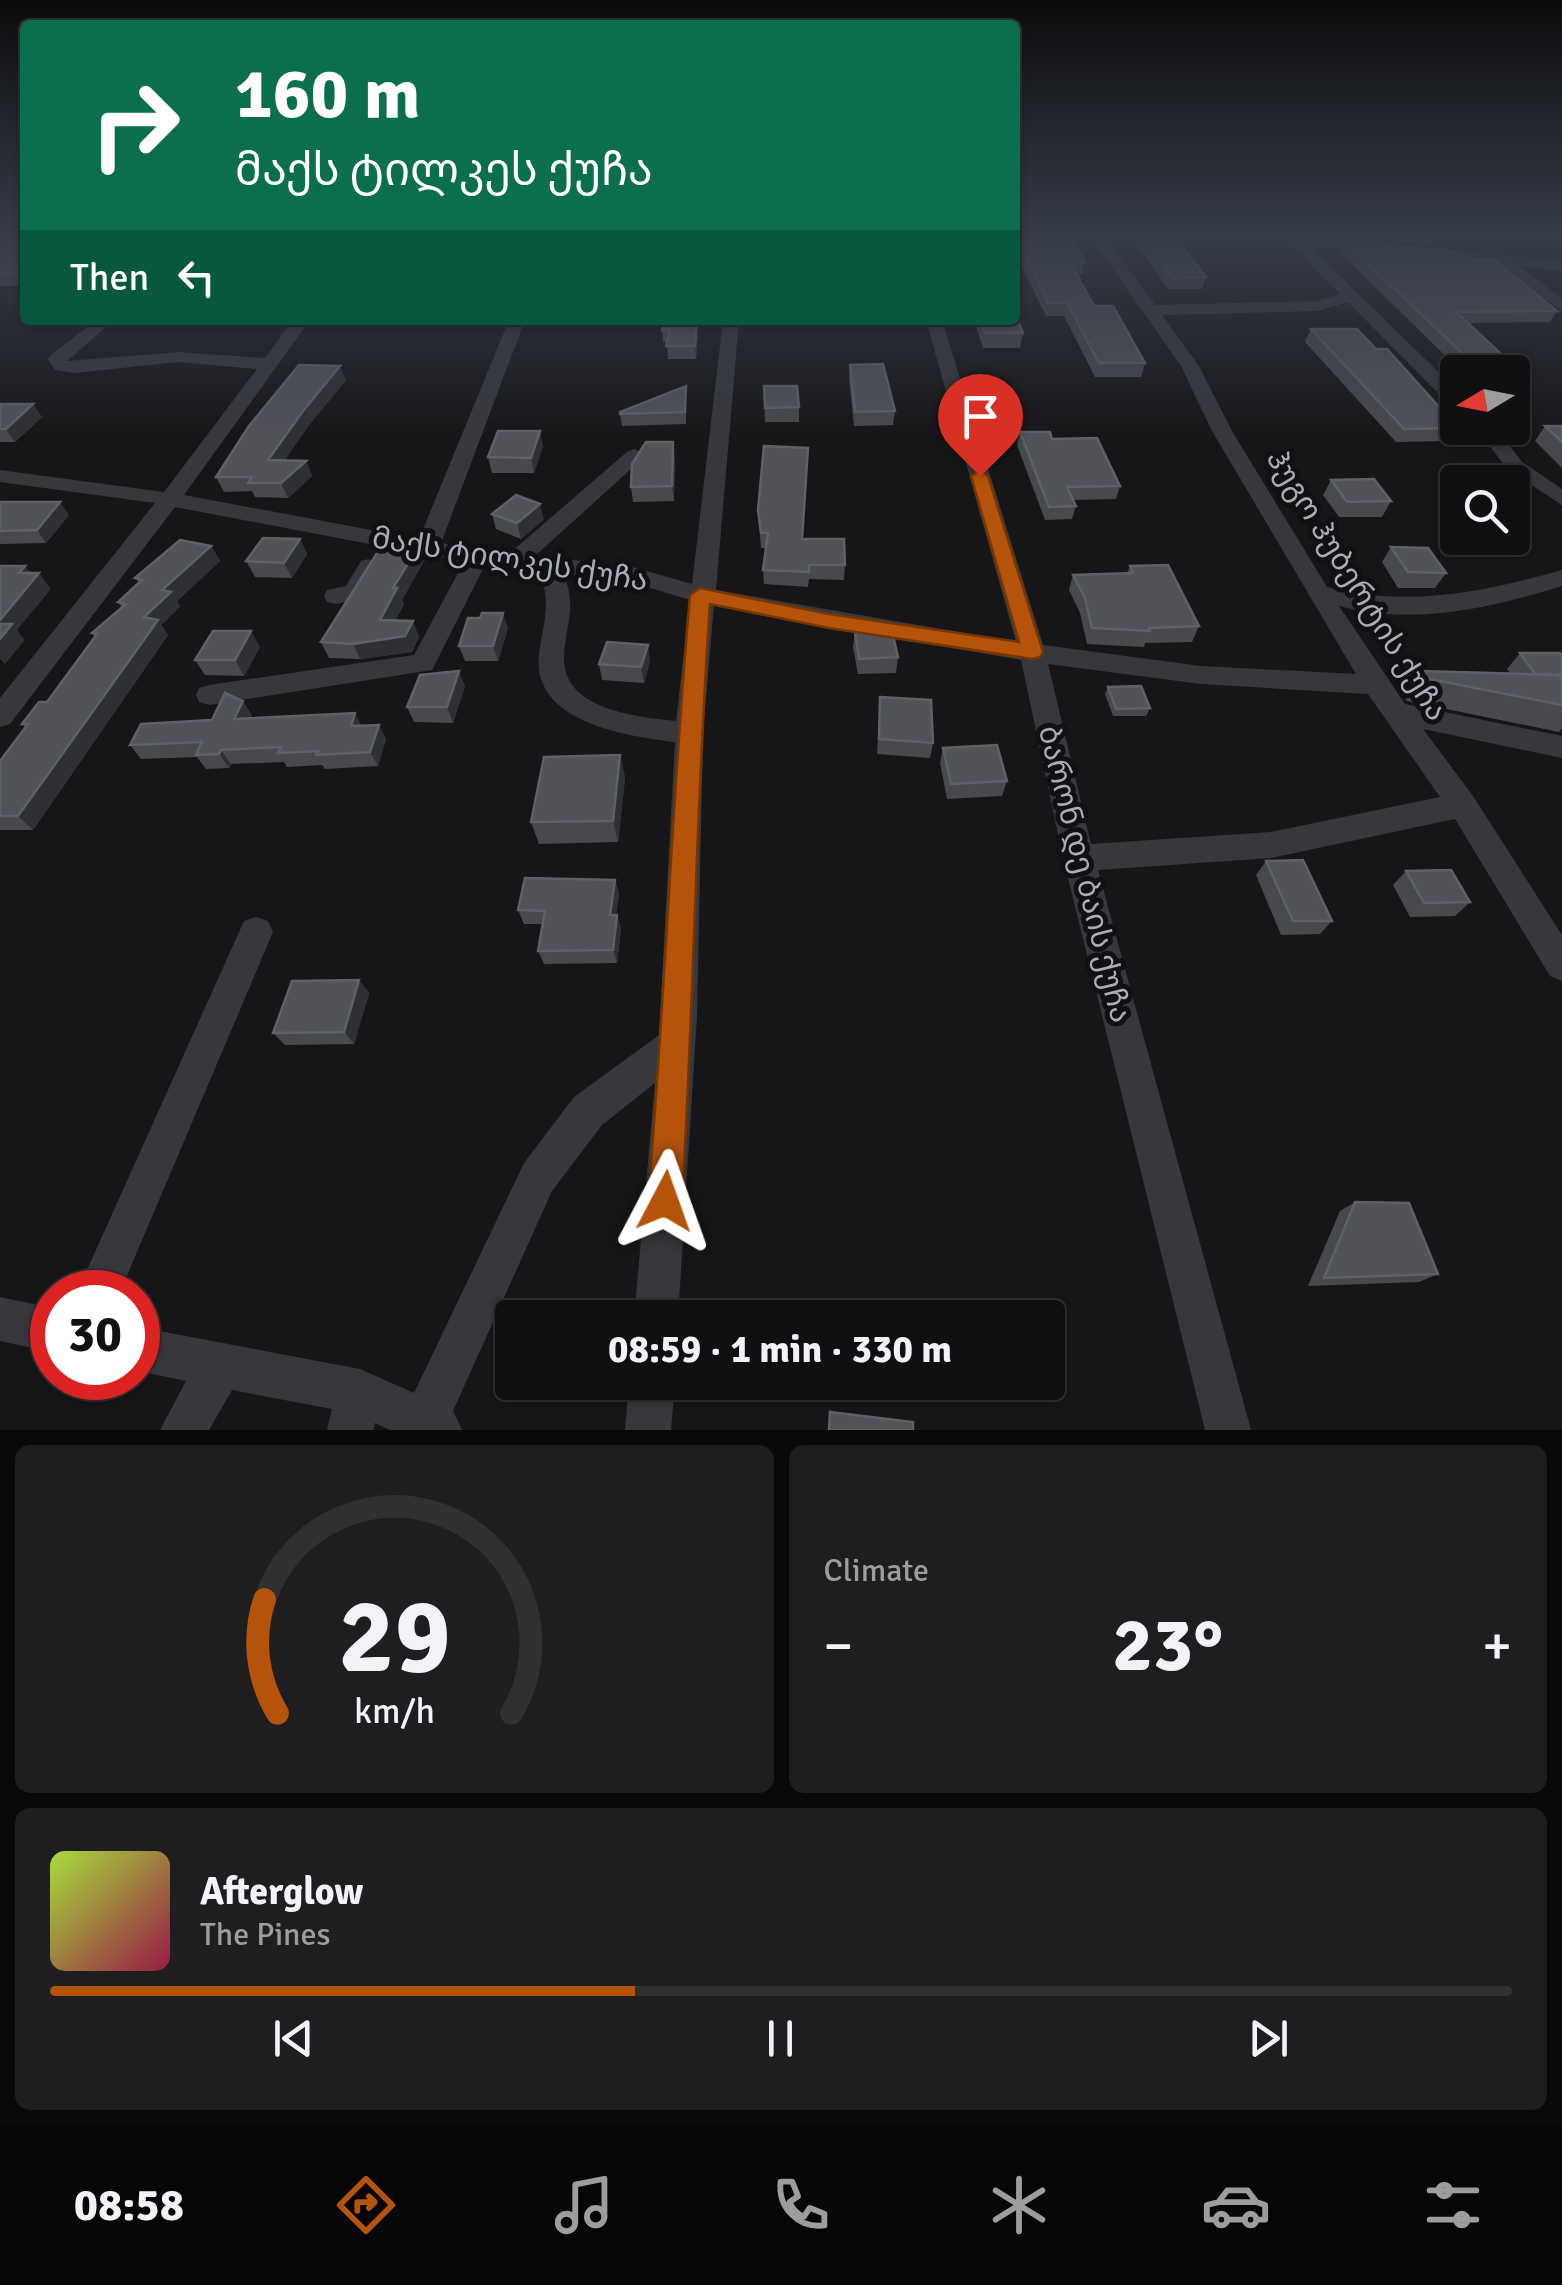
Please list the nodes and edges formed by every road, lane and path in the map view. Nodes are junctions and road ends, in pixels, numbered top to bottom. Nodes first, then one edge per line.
1 (1146, 306) edge
2 (1319, 306) edge
3 (1359, 306) edge
4 (1149, 310) junction
5 (100, 325) edge
6 (298, 325) edge
7 (515, 325) edge
8 (730, 325) edge
9 (935, 325) edge
10 (268, 364) junction
11 (1440, 383) edge
12 (1499, 445) edge
13 (635, 456) edge
14 (0, 476) edge
15 (1562, 499) edge
16 (170, 500) junction
17 (384, 539) junction
18 (428, 546) junction
19 (478, 557) junction
20 (516, 560) junction
21 (545, 563) junction
22 (1562, 578) edge
23 (1318, 593) junction
24 (700, 595) junction
25 (336, 596) dead end
26 (1032, 652) junction
27 (1376, 686) junction
28 (209, 695) dead end
29 (1397, 712) junction
30 (0, 717) edge
31 (689, 733) junction
32 (1562, 747) edge
33 (1462, 806) junction
34 (1079, 858) junction
35 (256, 932) dead end
36 (1562, 965) edge
37 (676, 1046) junction
38 (108, 1270) edge
39 (657, 1300) edge
40 (0, 1319) edge
41 (30, 1325) edge
42 (160, 1354) edge
43 (220, 1368) junction
44 (650, 1400) edge
45 (355, 1411) edge
46 (432, 1426) edge
47 (184, 1430) edge
48 (648, 1430) edge
49 (1228, 1430) edge

1 - 4 street, ჰუგო ჰუბერტის ქუჩა
2 - 4 street
3 - 11 street
4 - 23 street, ჰუგო ჰუბერტის ქუჩა
5 - 10 street
6 - 10 street
7 - 18 street
8 - 24 street
9 - 26 street, ბარონ დე ბაის ქუჩა
10 - 16 street
12 - 15 street
13 - 20 street
14 - 16 street, მაქს ტილკეს ქუჩა
16 - 17 street, მაქს ტილკეს ქუჩა
16 - 30 street
17 - 18 street, მაქს ტილკეს ქუჩა
17 - 25 street
18 - 19 street, მაქს ტილკეს ქუჩა
19 - 20 street, მაქს ტილკეს ქუჩა
19 - 28 street
20 - 21 street, მაქს ტილკეს ქუჩა
21 - 24 street, მაქს ტილკეს ქუჩა
21 - 31 street
22 - 23 street
23 - 27 street, ჰუგო ჰუბერტის ქუჩა
24 - 26 street, მაქს ტილკეს ქუჩა
24 - 31 street
26 - 27 street, მაქს ტილკეს ქუჩა
26 - 34 street, ბარონ დე ბაის ქუჩა
27 - 29 street, ჰუგო ჰუბერტის ქუჩა
29 - 32 street
29 - 33 street, ჰუგო ჰუბერტის ქუჩა
31 - 37 street
33 - 34 street
33 - 36 street, ჰუგო ჰუბერტის ქუჩა
34 - 49 street, ბარონ დე ბაის ქუჩა
35 - 38 street
37 - 39 street
37 - 46 street
40 - 41 street
42 - 43 street
43 - 45 street
43 - 47 street
44 - 48 street
45 - 46 street

